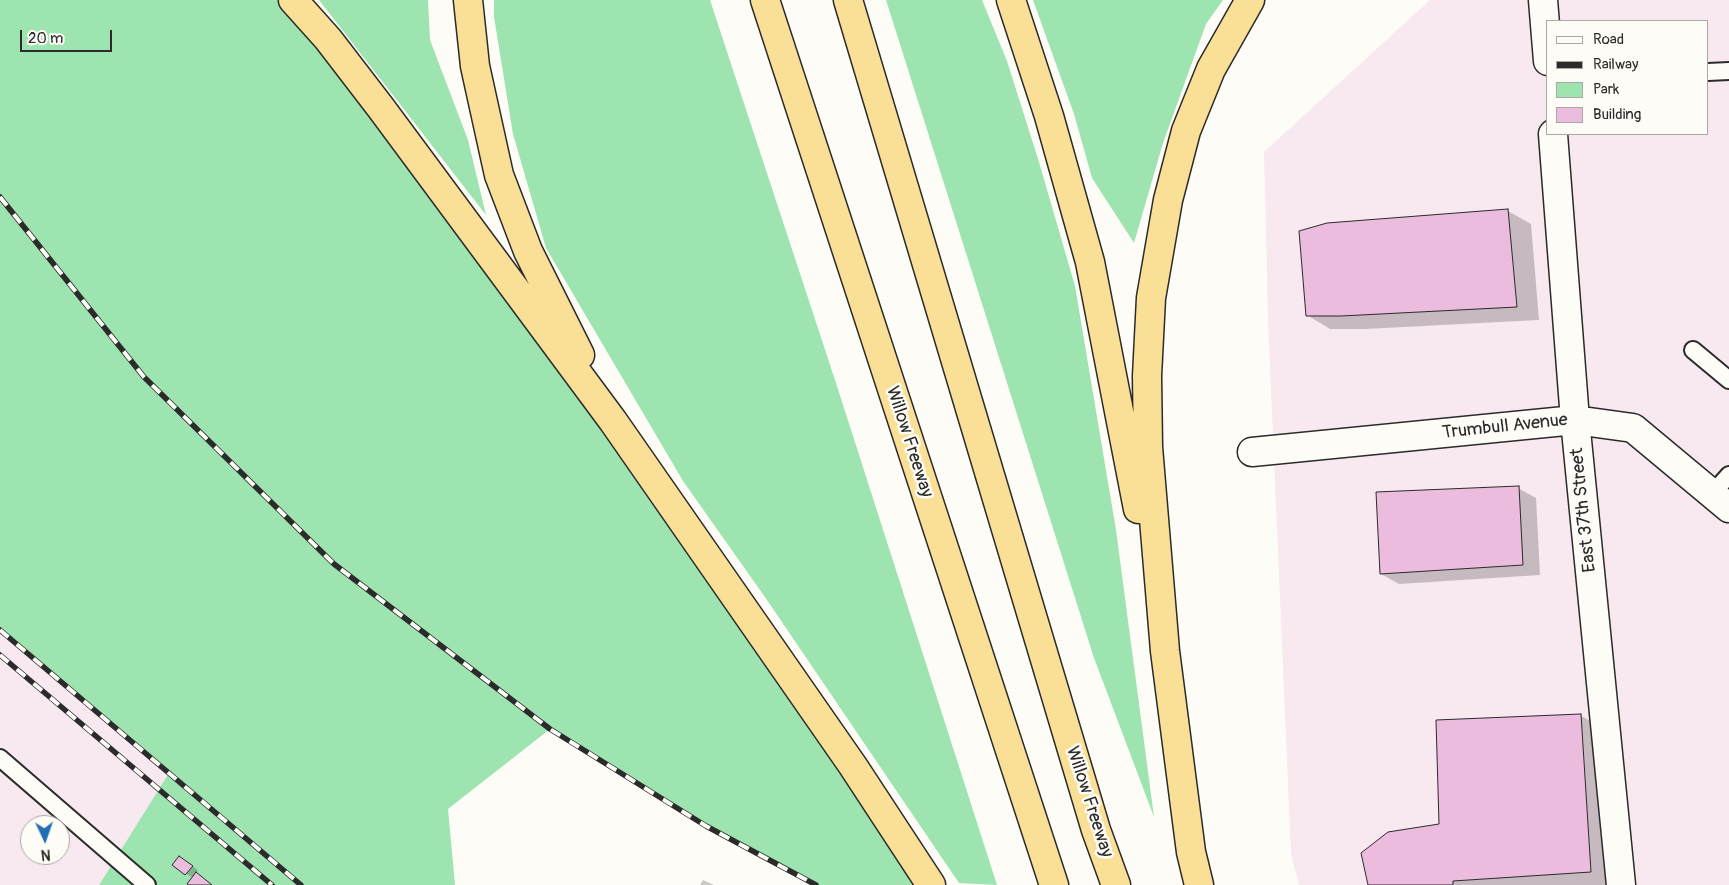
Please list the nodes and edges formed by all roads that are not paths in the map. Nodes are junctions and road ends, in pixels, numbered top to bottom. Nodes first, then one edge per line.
1 (293, 0) edge
2 (468, 0) edge
3 (765, 0) edge
4 (848, 0) edge
5 (1011, 0) edge
6 (1250, 0) edge
7 (1543, 0) edge
8 (1546, 37) edge
9 (1729, 71) edge
10 (1709, 72) edge
11 (1553, 135) edge
12 (1693, 350) dead end
13 (1729, 380) edge
14 (1575, 420) junction
15 (613, 421) junction
16 (1252, 452) dead end
17 (1723, 492) edge
18 (1165, 650) junction
19 (0, 758) edge
20 (147, 885) edge
21 (931, 885) edge
22 (1054, 885) edge
23 (1116, 885) edge
24 (1199, 885) edge
25 (1621, 885) edge

1 - 15 highway
2 - 15 highway
3 - 22 highway, Willow Freeway
4 - 23 highway, Willow Freeway
5 - 18 highway
6 - 18 highway
7 - 8 street
9 - 10 lane
11 - 14 street, East 37th Street
12 - 13 lane
14 - 16 street, Trumbull Avenue
14 - 17 street, Trumbull Avenue
14 - 25 street, East 37th Street
15 - 21 highway
18 - 24 highway
19 - 20 lane

